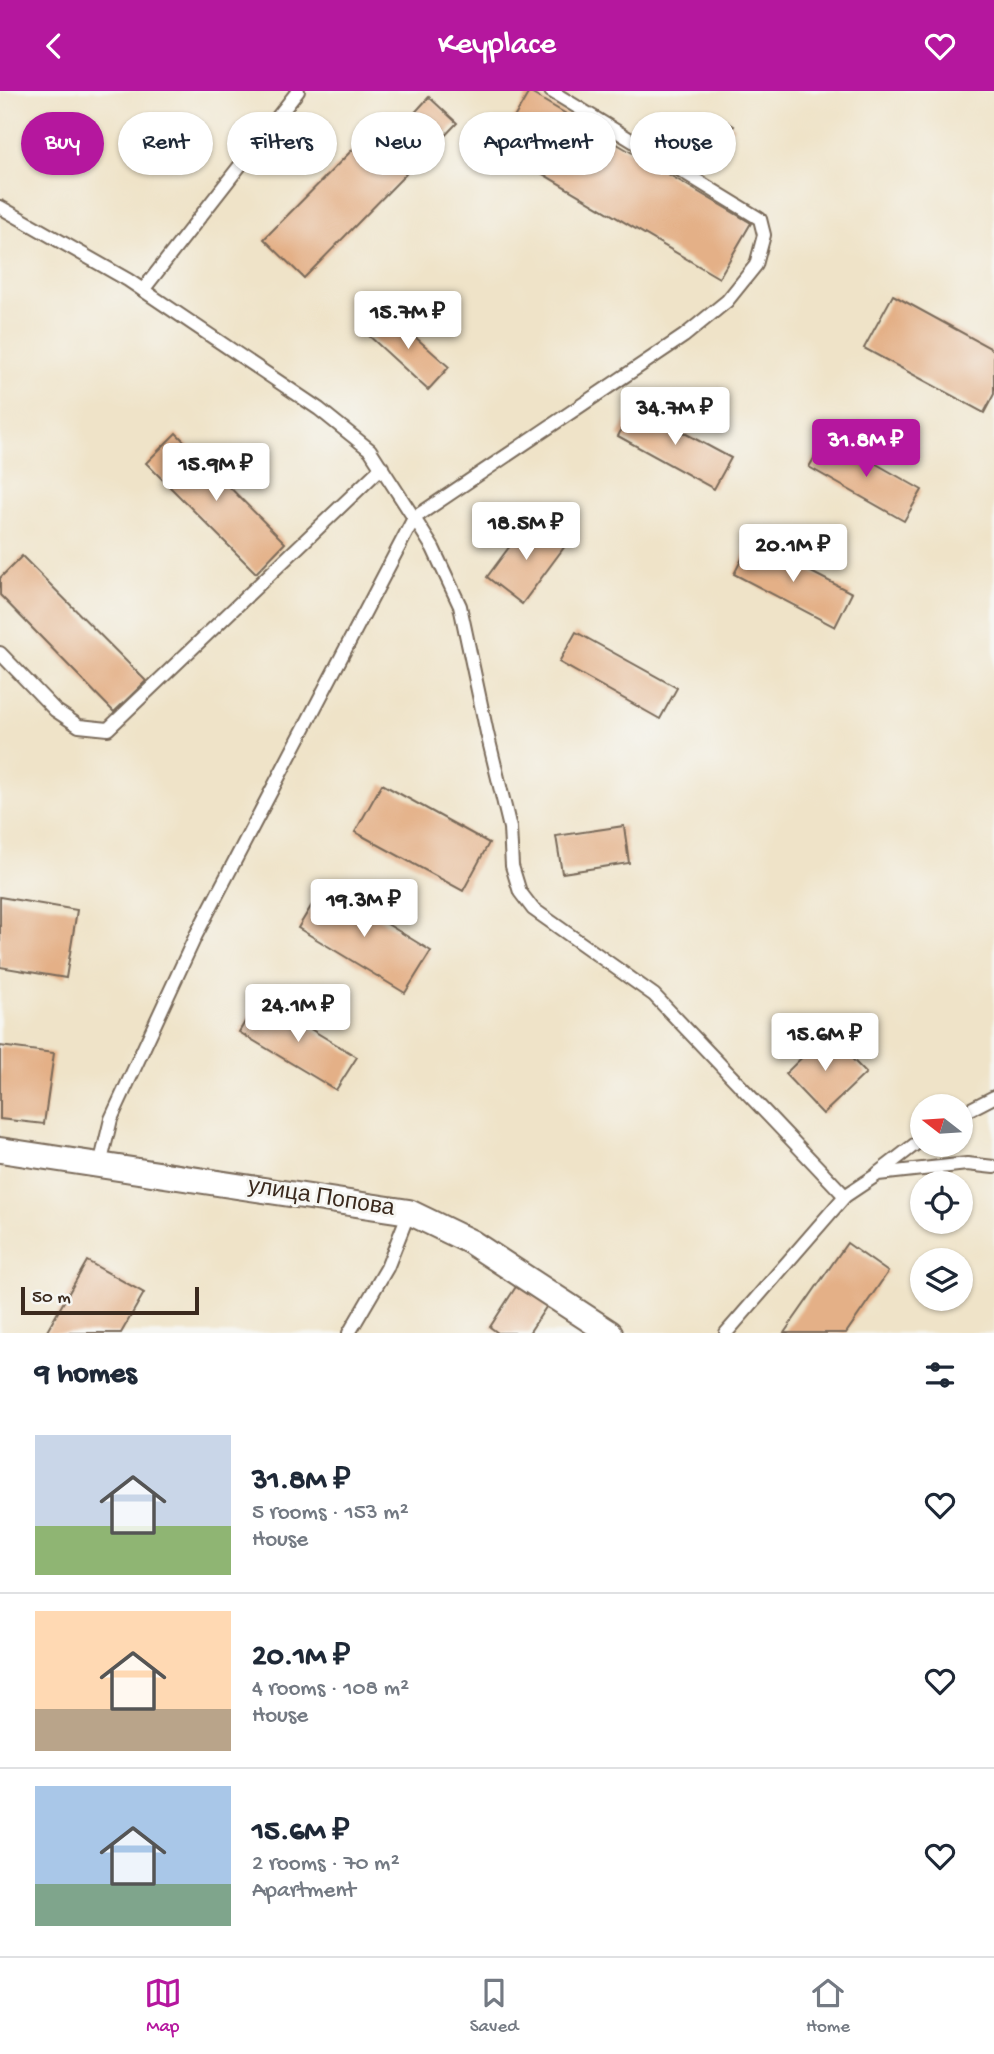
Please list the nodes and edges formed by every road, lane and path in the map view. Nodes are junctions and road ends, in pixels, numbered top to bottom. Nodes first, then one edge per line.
1 (298, 91) edge
2 (551, 91) edge
3 (0, 207) edge
4 (143, 290) junction
5 (382, 467) junction
6 (414, 518) junction
7 (0, 653) edge
8 (994, 1097) edge
9 (973, 1108) edge
10 (910, 1149) edge
11 (0, 1150) edge
12 (100, 1165) junction
13 (994, 1167) edge
14 (878, 1174) junction
15 (845, 1196) junction
16 (409, 1212) junction
17 (349, 1333) edge
18 (610, 1333) edge
19 (726, 1333) edge

1 - 4 lane
2 - 6 lane
3 - 4 lane
4 - 5 lane
5 - 6 lane
5 - 7 lane
6 - 12 lane
6 - 15 lane
8 - 9 lane
10 - 14 lane
11 - 12 street, улица Попова
12 - 16 street, улица Попова
13 - 14 lane
14 - 15 lane
15 - 19 lane
16 - 17 lane
16 - 18 street, улица Попова

